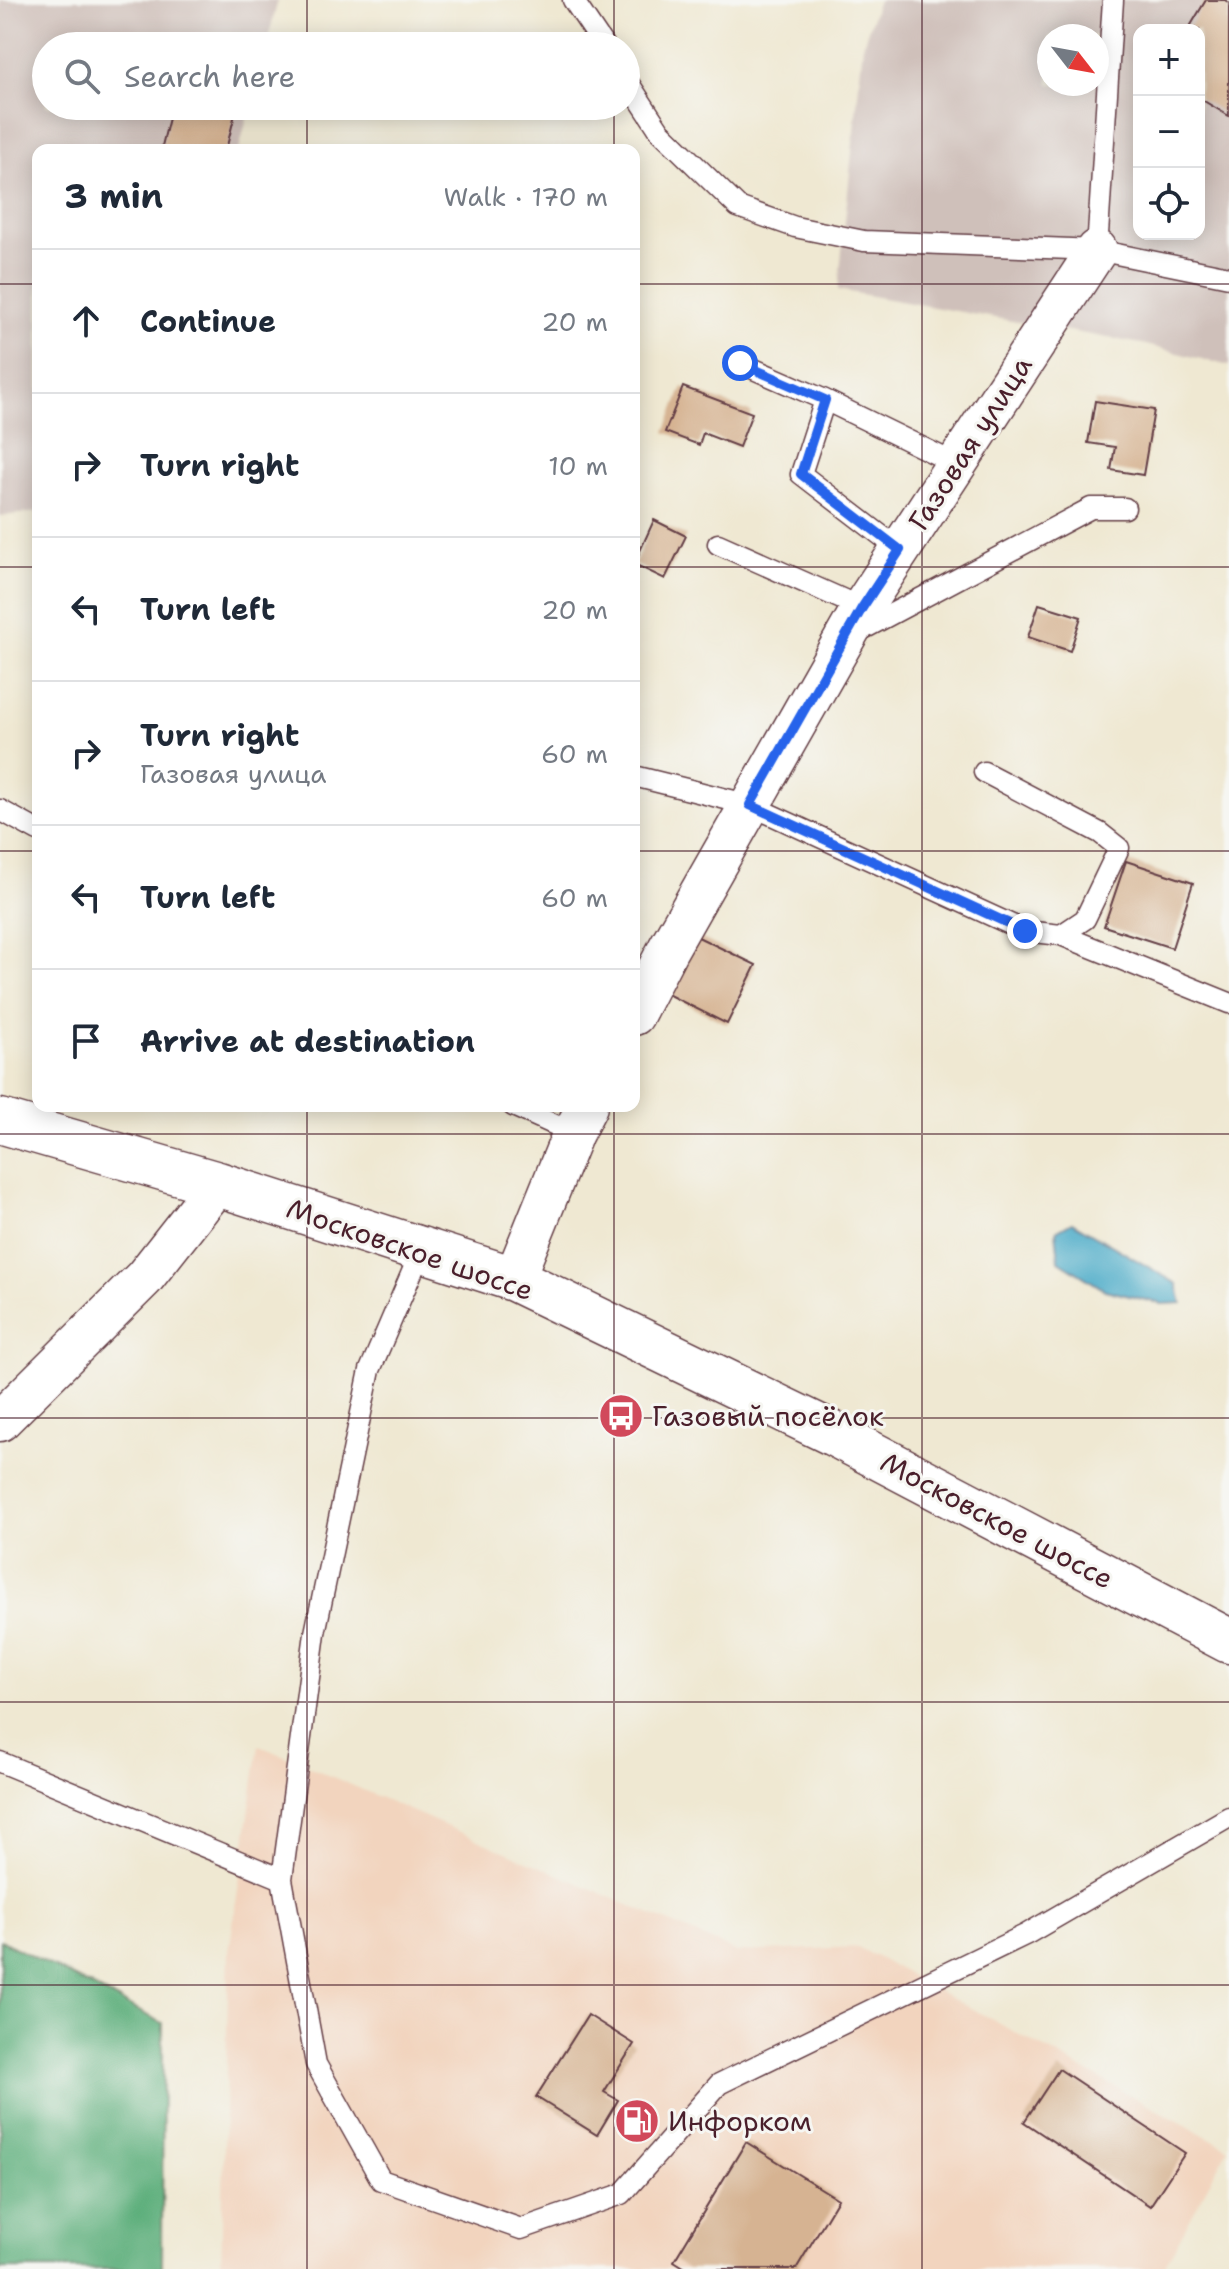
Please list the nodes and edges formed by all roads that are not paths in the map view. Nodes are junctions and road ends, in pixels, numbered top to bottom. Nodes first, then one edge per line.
1 (573, 0) edge
2 (1113, 0) edge
3 (595, 32) edge
4 (640, 100) edge
5 (1097, 250) junction
6 (1229, 277) edge
7 (740, 363) dead end
8 (825, 400) junction
9 (956, 464) junction
10 (1125, 508) dead end
11 (718, 544) dead end
12 (900, 550) junction
13 (853, 624) junction
14 (984, 772) dead end
15 (640, 778) edge
16 (750, 805) junction
17 (0, 810) edge
18 (32, 828) edge
19 (1061, 935) junction
20 (640, 1003) edge
21 (1229, 1003) edge
22 (542, 1112) edge
23 (580, 1120) edge
24 (0, 1121) edge
25 (218, 1184) junction
26 (422, 1249) junction
27 (514, 1279) junction
28 (0, 1421) edge
29 (1229, 1641) edge
30 (0, 1762) edge
31 (1229, 1817) edge
32 (282, 1879) junction

1 - 3 lane
2 - 5 lane
4 - 5 lane
5 - 6 lane
5 - 9 street, Газовая улица
7 - 8 lane
8 - 9 lane
8 - 12 lane
9 - 12 street, Газовая улица
10 - 13 lane
11 - 13 lane
12 - 13 street, Газовая улица
13 - 16 street, Газовая улица
14 - 19 lane
15 - 16 lane
16 - 19 lane
16 - 20 street, Газовая улица
17 - 18 lane
19 - 21 lane
22 - 23 lane
23 - 27 street
24 - 25 highway, Московское шоссе
25 - 26 highway, Московское шоссе
25 - 28 street
26 - 27 highway, Московское шоссе
26 - 32 lane
27 - 29 highway, Московское шоссе
30 - 32 lane
31 - 32 lane

